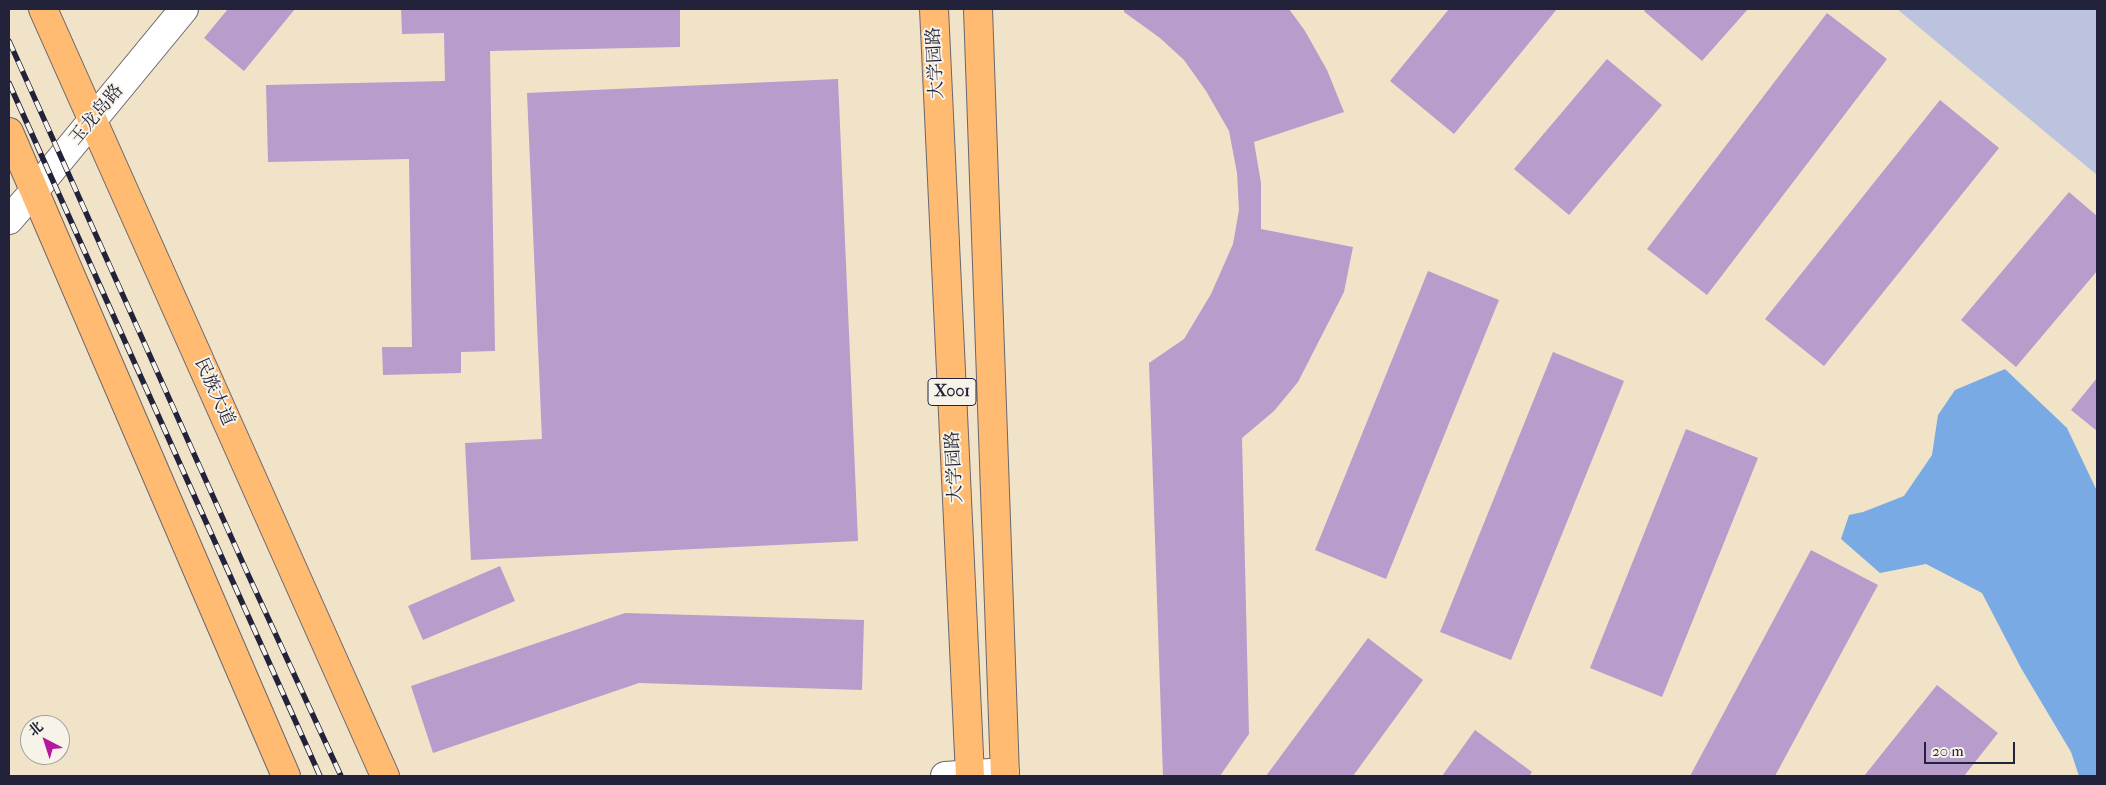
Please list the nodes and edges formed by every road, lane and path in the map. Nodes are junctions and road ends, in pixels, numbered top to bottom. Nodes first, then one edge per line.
1 (43, 9) edge
2 (184, 9) edge
3 (934, 9) edge
4 (978, 9) edge
5 (93, 120) junction
6 (9, 132) edge
7 (34, 190) junction
8 (9, 220) edge
9 (1005, 774) edge
10 (961, 775) edge
11 (286, 776) edge
12 (385, 776) edge

1 - 5 main road, 民族大道
2 - 5 street, 玉龙岛路
3 - 10 main road, 大学园路 / X001
4 - 9 main road, X001
5 - 7 street, 玉龙岛路
5 - 12 main road, 民族大道
6 - 7 main road
7 - 8 street, 玉龙岛路
7 - 11 main road
9 - 10 street

